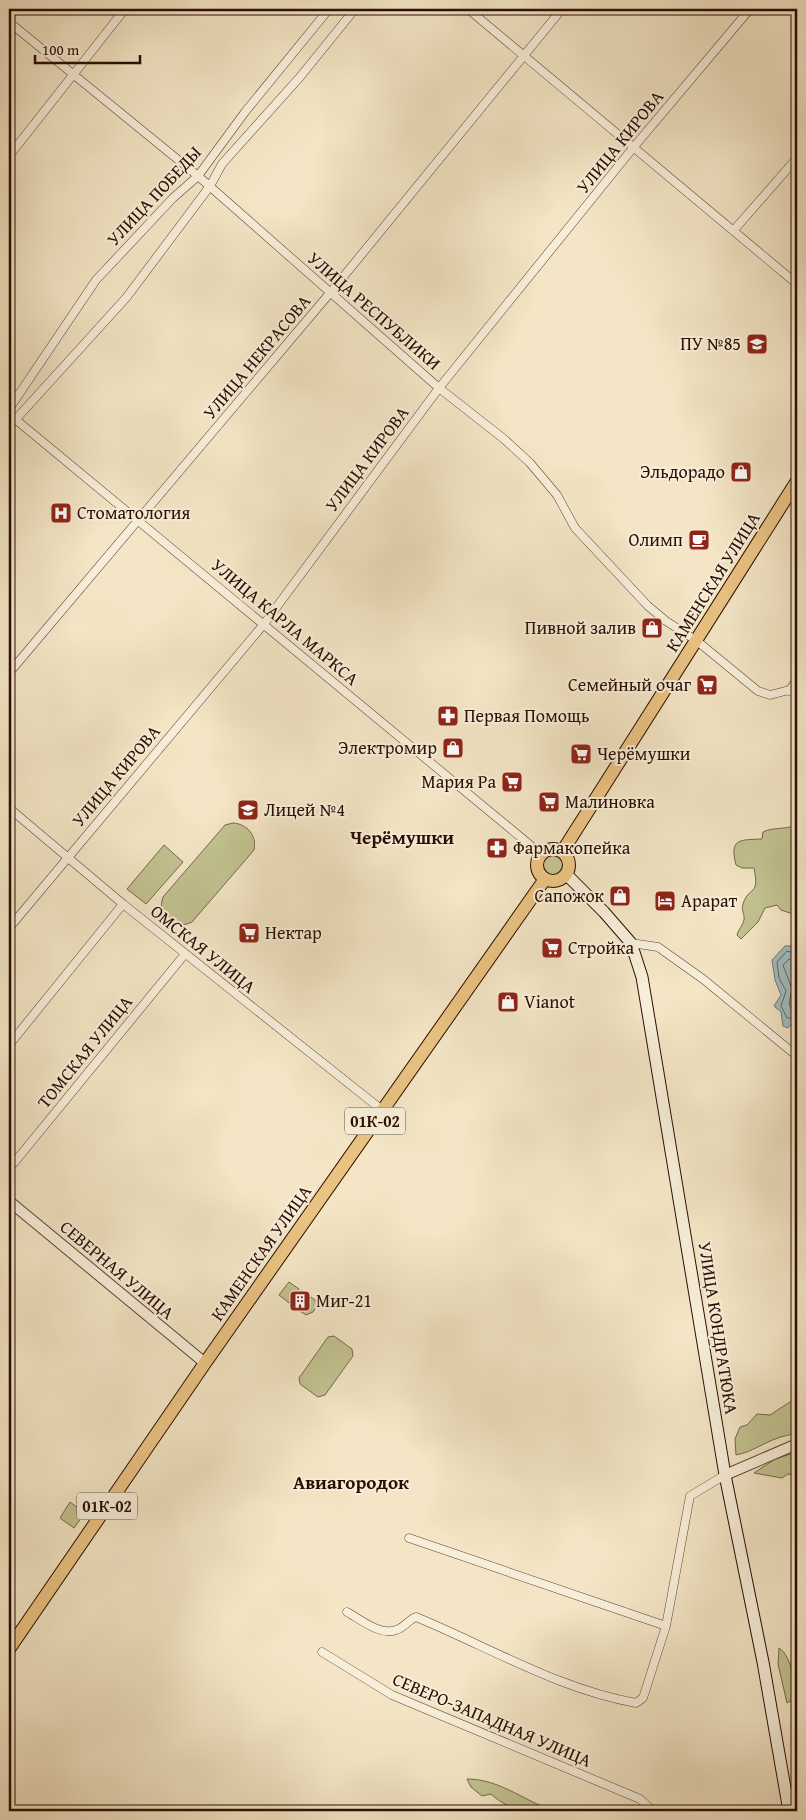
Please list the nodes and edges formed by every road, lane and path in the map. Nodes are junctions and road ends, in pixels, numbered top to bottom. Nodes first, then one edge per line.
1 (125, 9) edge
2 (329, 9) edge
3 (355, 9) edge
4 (468, 9) edge
5 (562, 9) edge
6 (750, 9) edge
7 (9, 22) edge
8 (525, 55) junction
9 (73, 75) junction
10 (633, 148) junction
11 (9, 156) edge
12 (797, 158) edge
13 (198, 176) junction
14 (210, 186) junction
15 (734, 230) junction
16 (797, 284) edge
17 (330, 293) junction
18 (439, 388) junction
19 (9, 410) edge
20 (9, 414) edge
21 (16, 419) junction
22 (797, 481) edge
23 (139, 521) junction
24 (264, 624) junction
25 (697, 640) junction
26 (9, 673) edge
27 (797, 680) edge
28 (797, 688) edge
29 (789, 691) junction
30 (9, 808) edge
31 (562, 852) junction
32 (541, 854) junction
33 (67, 858) junction
34 (566, 874) junction
35 (545, 879) junction
36 (123, 904) junction
37 (9, 928) edge
38 (631, 943) junction
39 (185, 954) junction
40 (9, 1045) edge
41 (797, 1056) edge
42 (382, 1110) junction
43 (9, 1169) edge
44 (9, 1201) edge
45 (205, 1363) junction
46 (797, 1444) edge
47 (725, 1475) junction
48 (409, 1538) dead end
49 (347, 1612) dead end
50 (666, 1626) junction
51 (9, 1649) edge
52 (322, 1652) dead end
53 (653, 1811) edge
54 (789, 1811) edge

1 - 9 street
2 - 13 street, УЛИЦА ПОБЕДЫ
3 - 14 street
4 - 8 street
5 - 8 street, УЛИЦА НЕКРАСОВА
6 - 10 street, УЛИЦА КИРОВА
7 - 9 street, УЛИЦА РЕСПУБЛИКИ
8 - 10 street
8 - 17 street, УЛИЦА НЕКРАСОВА
9 - 11 street
9 - 13 street, УЛИЦА РЕСПУБЛИКИ
10 - 15 street
10 - 18 street, УЛИЦА КИРОВА
12 - 15 street
13 - 14 street, УЛИЦА РЕСПУБЛИКИ
13 - 19 street, УЛИЦА ПОБЕДЫ
14 - 17 street, УЛИЦА РЕСПУБЛИКИ
14 - 21 street
15 - 16 street
17 - 18 street, УЛИЦА РЕСПУБЛИКИ
17 - 23 street, УЛИЦА НЕКРАСОВА
18 - 24 street, УЛИЦА КИРОВА
18 - 25 street, УЛИЦА РЕСПУБЛИКИ
20 - 21 street, УЛИЦА КАРЛА МАРКСА
21 - 23 street, УЛИЦА КАРЛА МАРКСА
22 - 25 main road, КАМЕНСКАЯ УЛИЦА
23 - 24 street, УЛИЦА КАРЛА МАРКСА
23 - 26 street, УЛИЦА НЕКРАСОВА
24 - 32 street, УЛИЦА КАРЛА МАРКСА
24 - 33 street, УЛИЦА КИРОВА
25 - 29 street, УЛИЦА РЕСПУБЛИКИ
25 - 31 main road, КАМЕНСКАЯ УЛИЦА
27 - 29 street
28 - 29 street, УЛИЦА РЕСПУБЛИКИ
30 - 33 street, ОМСКАЯ УЛИЦА
31 - 32 main road
31 - 34 main road
32 - 35 main road
33 - 36 street, ОМСКАЯ УЛИЦА
33 - 37 street, УЛИЦА КИРОВА
34 - 35 main road
34 - 38 main road, УЛИЦА КОНДРАТЮКА
35 - 42 main road, КАМЕНСКАЯ УЛИЦА / 01К-02
36 - 39 street, ОМСКАЯ УЛИЦА
36 - 40 street
38 - 41 street
38 - 47 main road, УЛИЦА КОНДРАТЮКА
39 - 42 street, ОМСКАЯ УЛИЦА
39 - 43 street, ТОМСКАЯ УЛИЦА
42 - 45 main road, КАМЕНСКАЯ УЛИЦА / 01К-02
44 - 45 street, СЕВЕРНАЯ УЛИЦА
45 - 51 main road, КАМЕНСКАЯ УЛИЦА / 01К-02
46 - 47 street
47 - 50 street
47 - 54 main road, УЛИЦА КОНДРАТЮКА
48 - 50 street
49 - 50 street
52 - 53 street, СЕВЕРО-ЗАПАДНАЯ УЛИЦА

